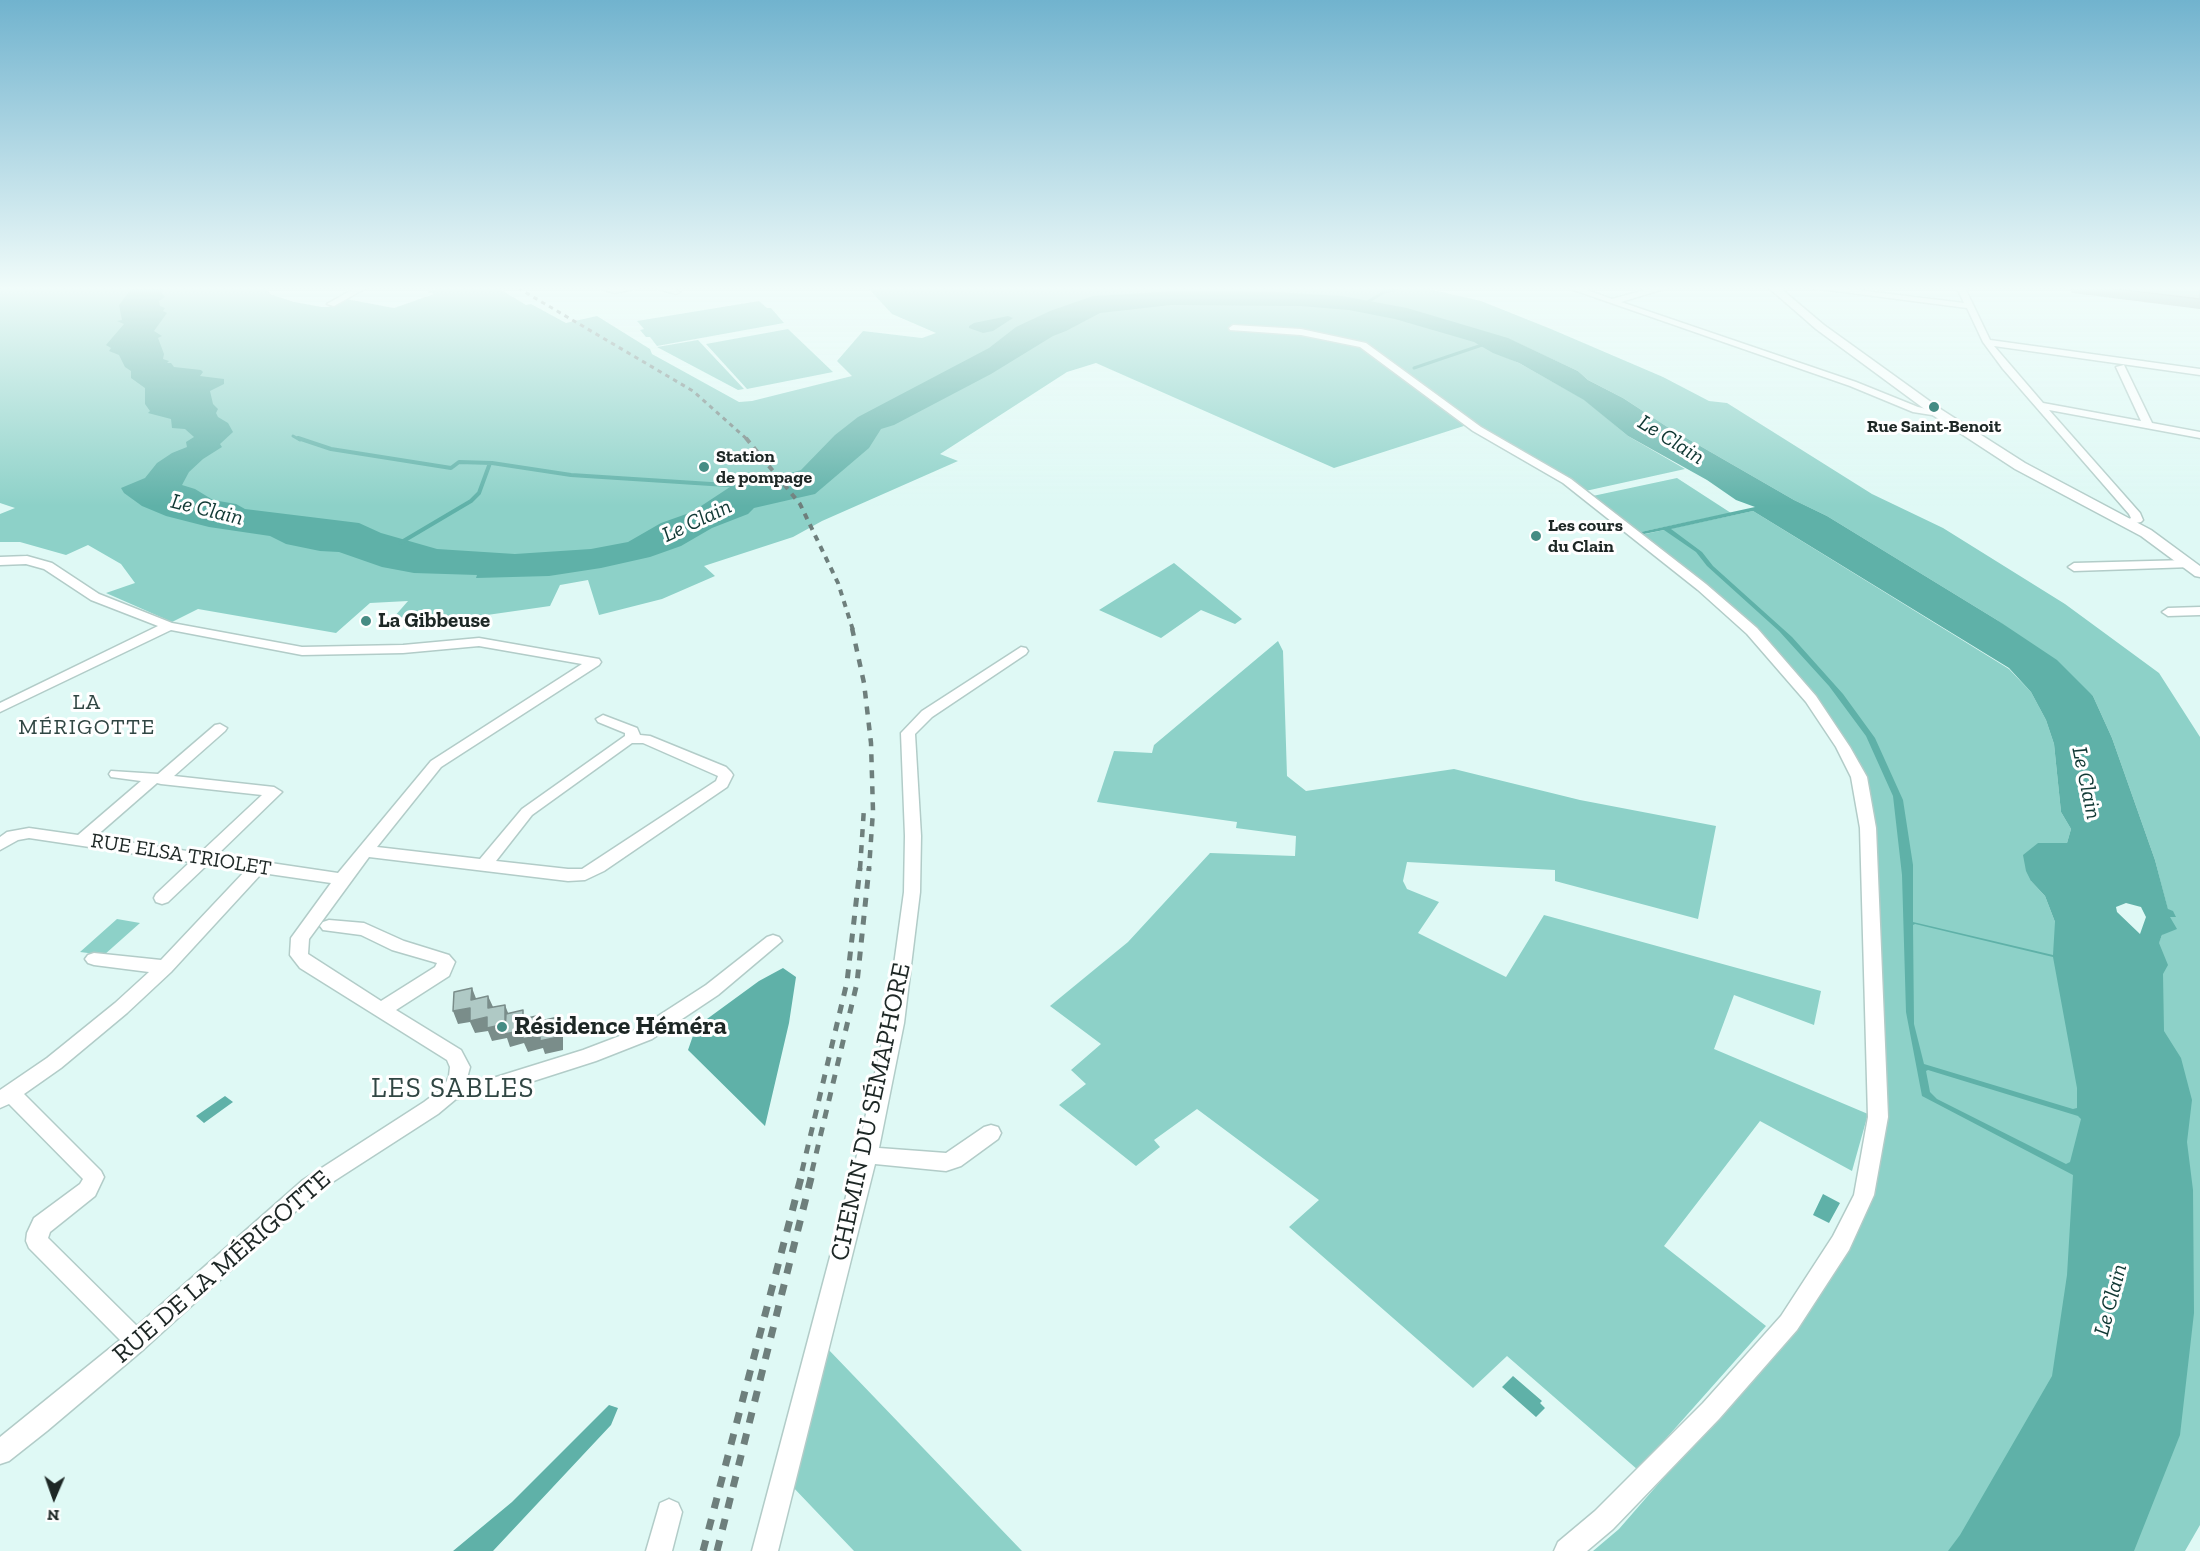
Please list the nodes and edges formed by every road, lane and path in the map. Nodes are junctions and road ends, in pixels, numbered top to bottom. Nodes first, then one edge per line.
1 (1384, 360) edge
2 (1784, 360) edge
3 (1866, 360) edge
4 (2001, 360) edge
5 (2118, 360) edge
6 (2121, 367) dead end
7 (2200, 372) edge
8 (2041, 406) junction
9 (1938, 413) junction
10 (2148, 425) junction
11 (2200, 435) edge
12 (2129, 523) junction
13 (0, 561) edge
14 (2074, 567) dead end
15 (2194, 568) edge
16 (2200, 611) edge
17 (2168, 612) dead end
18 (169, 626) junction
19 (1021, 651) dead end
20 (0, 708) edge
21 (603, 718) dead end
22 (220, 728) dead end
23 (633, 738) junction
24 (116, 774) dead end
25 (158, 779) junction
26 (82, 840) junction
27 (0, 845) edge
28 (364, 851) junction
29 (202, 858) junction
30 (484, 865) junction
31 (258, 867) junction
32 (342, 879) junction
33 (162, 898) dead end
34 (329, 926) dead end
35 (773, 941) dead end
36 (94, 959) dead end
37 (165, 967) junction
38 (381, 1010) junction
39 (451, 1092) junction
40 (6, 1096) edge
41 (991, 1133) dead end
42 (867, 1155) junction
43 (136, 1341) junction
44 (0, 1452) edge
45 (669, 1512) dead end
46 (659, 1551) edge
47 (765, 1551) edge
48 (1567, 1551) edge

1 - 48 street
2 - 9 street
3 - 9 street
4 - 8 street
5 - 7 street
6 - 10 street
8 - 10 street
8 - 12 street
9 - 12 street
10 - 11 street
12 - 15 street
13 - 18 street
14 - 15 street
16 - 17 street
18 - 20 street
18 - 28 street
19 - 42 street, CHEMIN DU SÉMAPHORE
21 - 23 street
22 - 25 street
23 - 30 street
23 - 30 street
24 - 25 street
25 - 26 street
25 - 29 street
26 - 27 street, RUE ELSA TRIOLET
26 - 29 street, RUE ELSA TRIOLET
28 - 30 street
28 - 32 street
29 - 31 street, RUE ELSA TRIOLET
29 - 33 street
31 - 32 street, RUE ELSA TRIOLET
31 - 37 street
32 - 38 street
34 - 38 street
35 - 39 street, RUE DE LA MÉRIGOTTE
36 - 37 street
37 - 40 street
38 - 39 street
39 - 43 street, RUE DE LA MÉRIGOTTE
40 - 43 street
41 - 42 street
42 - 47 street, CHEMIN DU SÉMAPHORE
43 - 44 street, RUE DE LA MÉRIGOTTE
45 - 46 street

